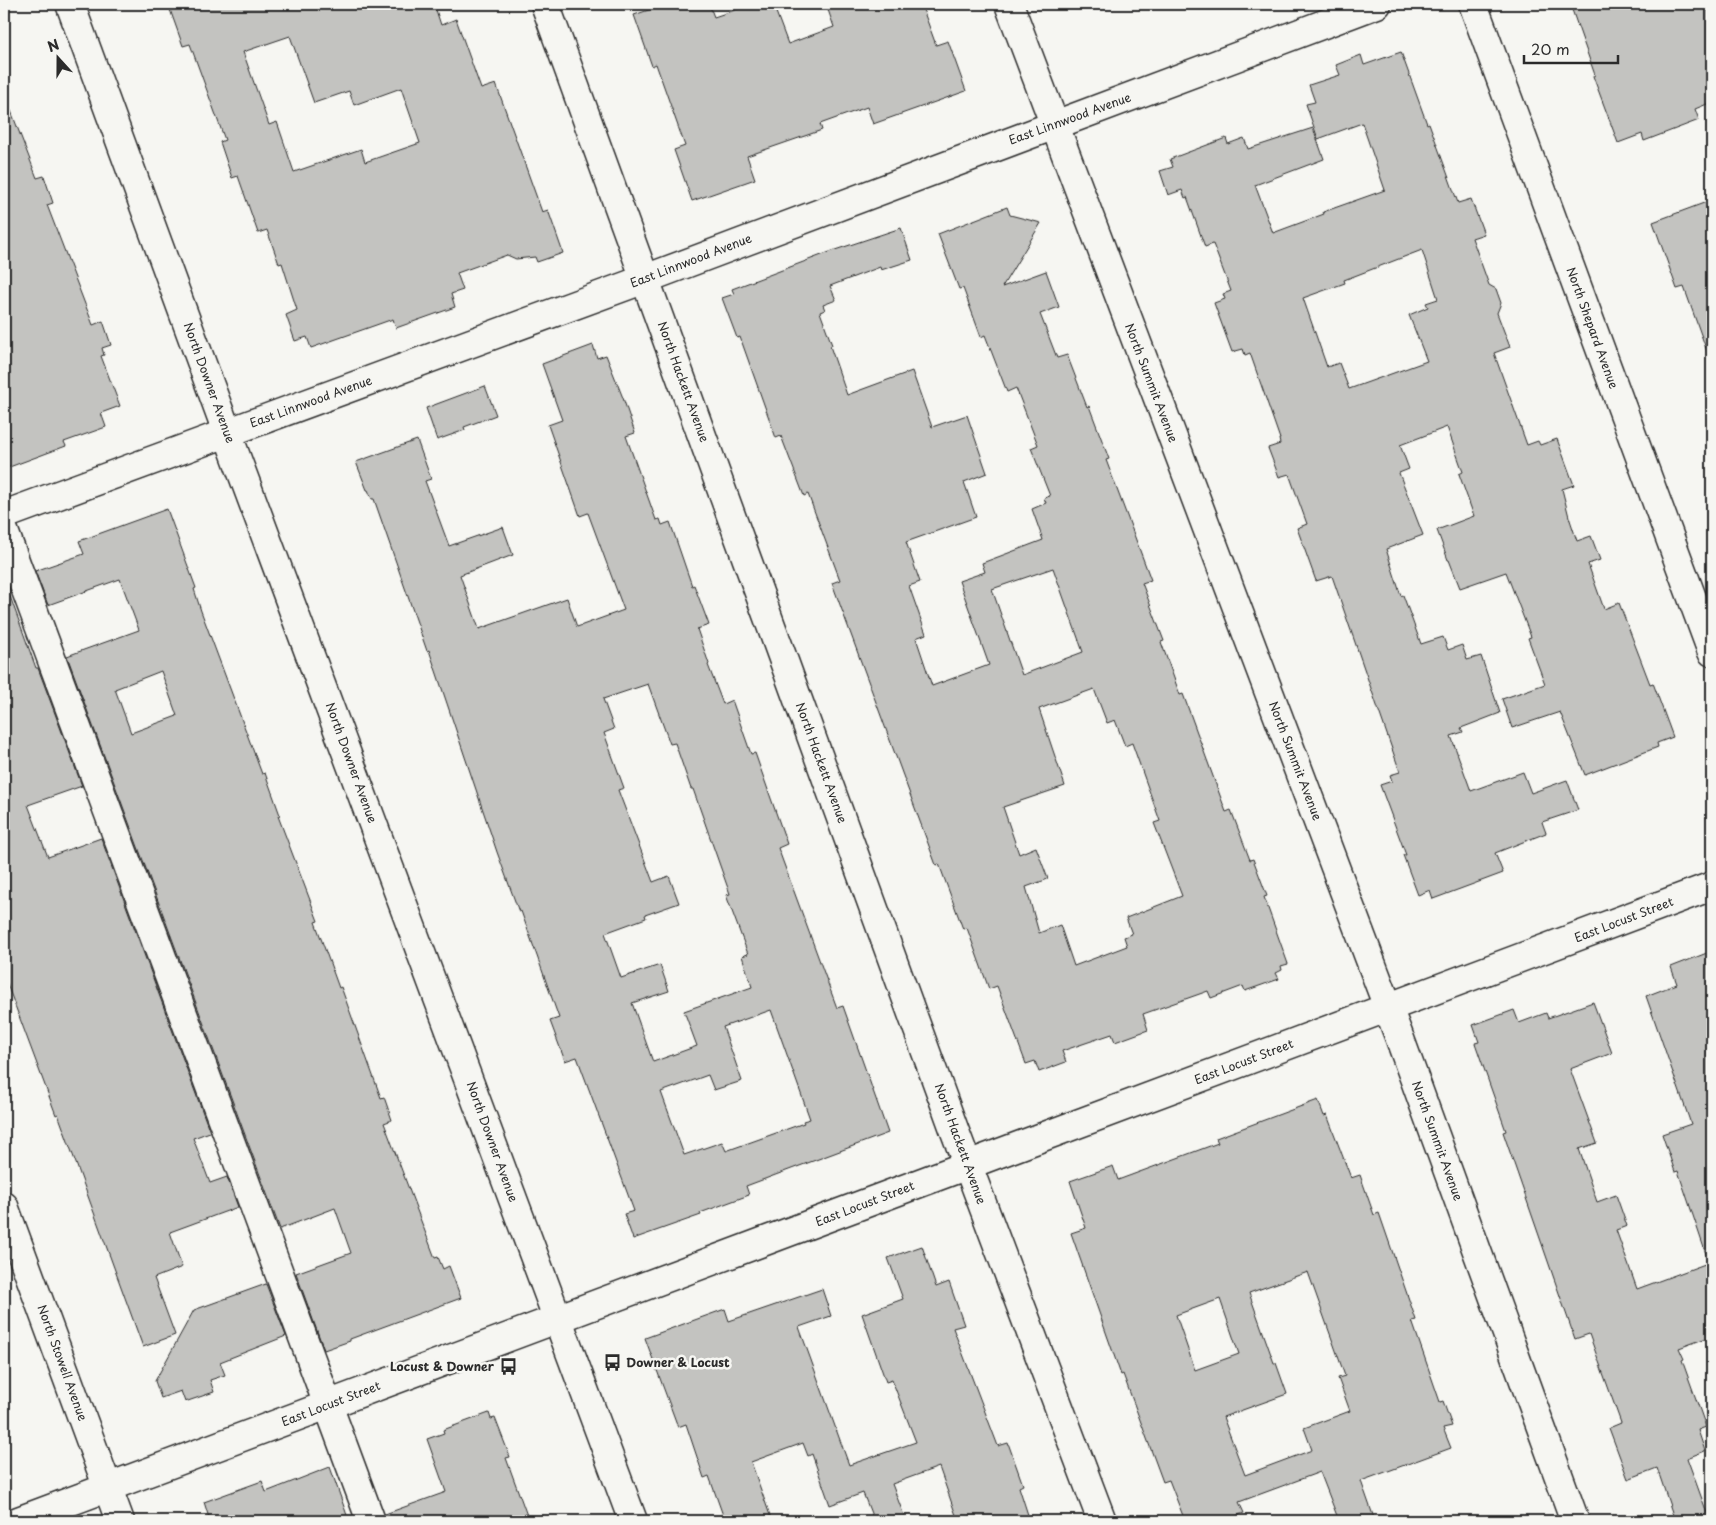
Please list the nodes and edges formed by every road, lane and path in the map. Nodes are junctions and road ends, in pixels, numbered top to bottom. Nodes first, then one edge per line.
1 (70, 4) edge
2 (545, 4) edge
3 (1009, 4) edge
4 (1377, 4) edge
5 (1472, 4) edge
6 (1054, 125) junction
7 (645, 279) junction
8 (228, 432) junction
9 (4, 515) edge
10 (4, 531) edge
11 (1712, 652) edge
12 (1712, 886) edge
13 (1388, 1008) junction
14 (967, 1166) junction
15 (4, 1206) edge
16 (558, 1319) junction
17 (328, 1406) junction
18 (108, 1488) junction
19 (18, 1521) edge
20 (120, 1521) edge
21 (371, 1521) edge
22 (633, 1521) edge
23 (1102, 1521) edge
24 (1575, 1521) edge

1 - 8 street, North Downer Avenue
2 - 7 street, North Hackett Avenue
3 - 6 street, North Summit Avenue
4 - 6 street, East Linnwood Avenue
5 - 11 street, North Shepard Avenue
6 - 7 street, East Linnwood Avenue
6 - 13 street, North Summit Avenue
7 - 8 street, East Linnwood Avenue
7 - 14 street, North Hackett Avenue
8 - 9 street, East Linnwood Avenue
8 - 16 street, North Downer Avenue
10 - 17 street
12 - 13 street, East Locust Street
13 - 14 street, East Locust Street
13 - 24 street, North Summit Avenue
14 - 16 street, East Locust Street
14 - 23 street, North Hackett Avenue
15 - 18 street, North Stowell Avenue
16 - 17 street, East Locust Street
16 - 22 street, North Downer Avenue
17 - 18 street, East Locust Street
17 - 21 street
18 - 19 street, East Locust Street
18 - 20 street, North Stowell Avenue

